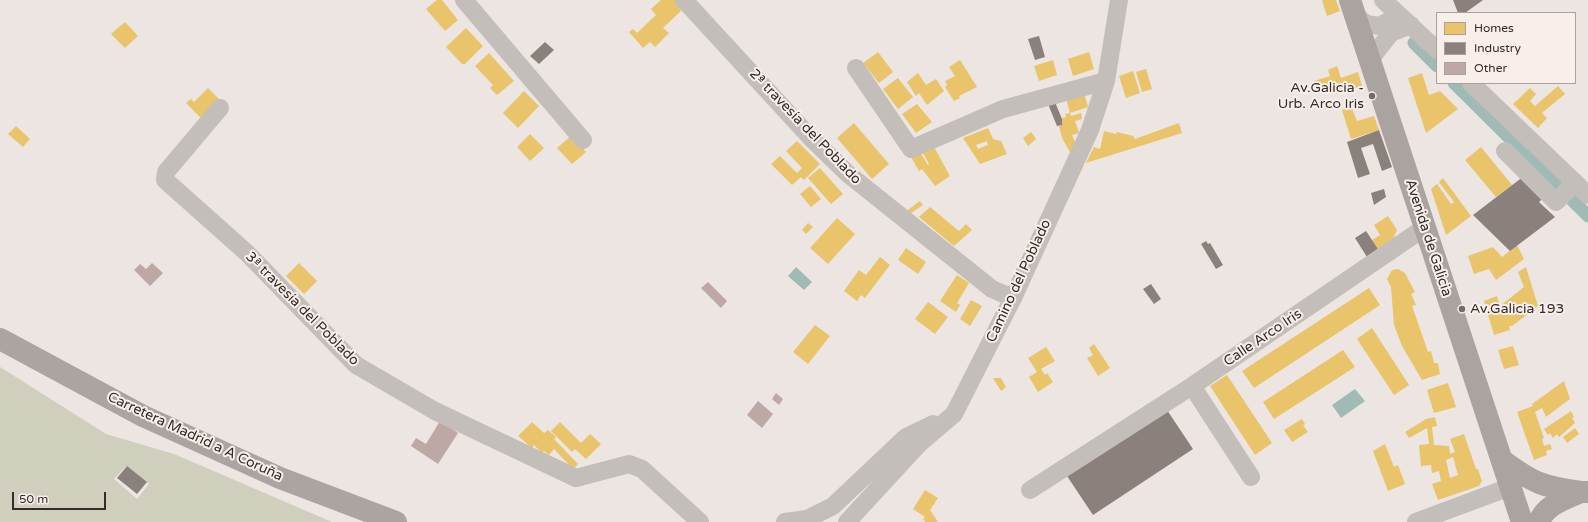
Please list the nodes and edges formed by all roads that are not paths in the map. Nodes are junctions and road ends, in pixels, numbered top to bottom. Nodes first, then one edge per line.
1 (684, 0) edge
2 (1119, 0) edge
3 (466, 1) edge
4 (1389, 6) edge
5 (1352, 7) edge
6 (1411, 25) junction
7 (1436, 49) edge
8 (1369, 61) junction
9 (856, 68) dead end
10 (1106, 81) junction
11 (1472, 84) edge
12 (220, 108) dead end
13 (583, 140) dead end
14 (1505, 151) dead end
15 (1575, 182) junction
16 (1588, 195) edge
17 (1424, 228) junction
18 (1013, 298) junction
19 (0, 339) edge
20 (1192, 386) junction
21 (954, 414) junction
22 (1502, 460) junction
23 (1251, 477) dead end
24 (1538, 484) junction
25 (1030, 490) dead end
26 (1584, 492) edge
27 (1516, 505) edge
28 (1544, 515) edge
29 (396, 522) edge
30 (700, 522) edge
31 (785, 522) edge
32 (847, 522) edge
33 (1416, 522) edge

1 - 18 street, 2ª travesía del Poblado
2 - 10 street, Camino del Poblado
3 - 13 street
4 - 5 street
4 - 6 street
5 - 8 main road, Avenida de Galicia
6 - 7 street
6 - 8 street
8 - 17 main road, Avenida de Galicia
9 - 10 street
10 - 18 street, Camino del Poblado
11 - 15 street
12 - 30 street, 3ª travesía del Poblado
14 - 15 street
15 - 16 street
17 - 20 street, Calle Arco Iris
17 - 22 main road, Avenida de Galicia
18 - 21 street, Camino del Poblado
19 - 29 highway, Carretera Madrid a A Coruña
20 - 23 street
20 - 25 street, Calle Arco Iris
21 - 31 street
21 - 32 street, Camino del Poblado
22 - 24 main road
22 - 27 main road, Avenida de Galicia
24 - 26 main road
24 - 27 main road
26 - 28 main road
27 - 28 main road
27 - 33 street

